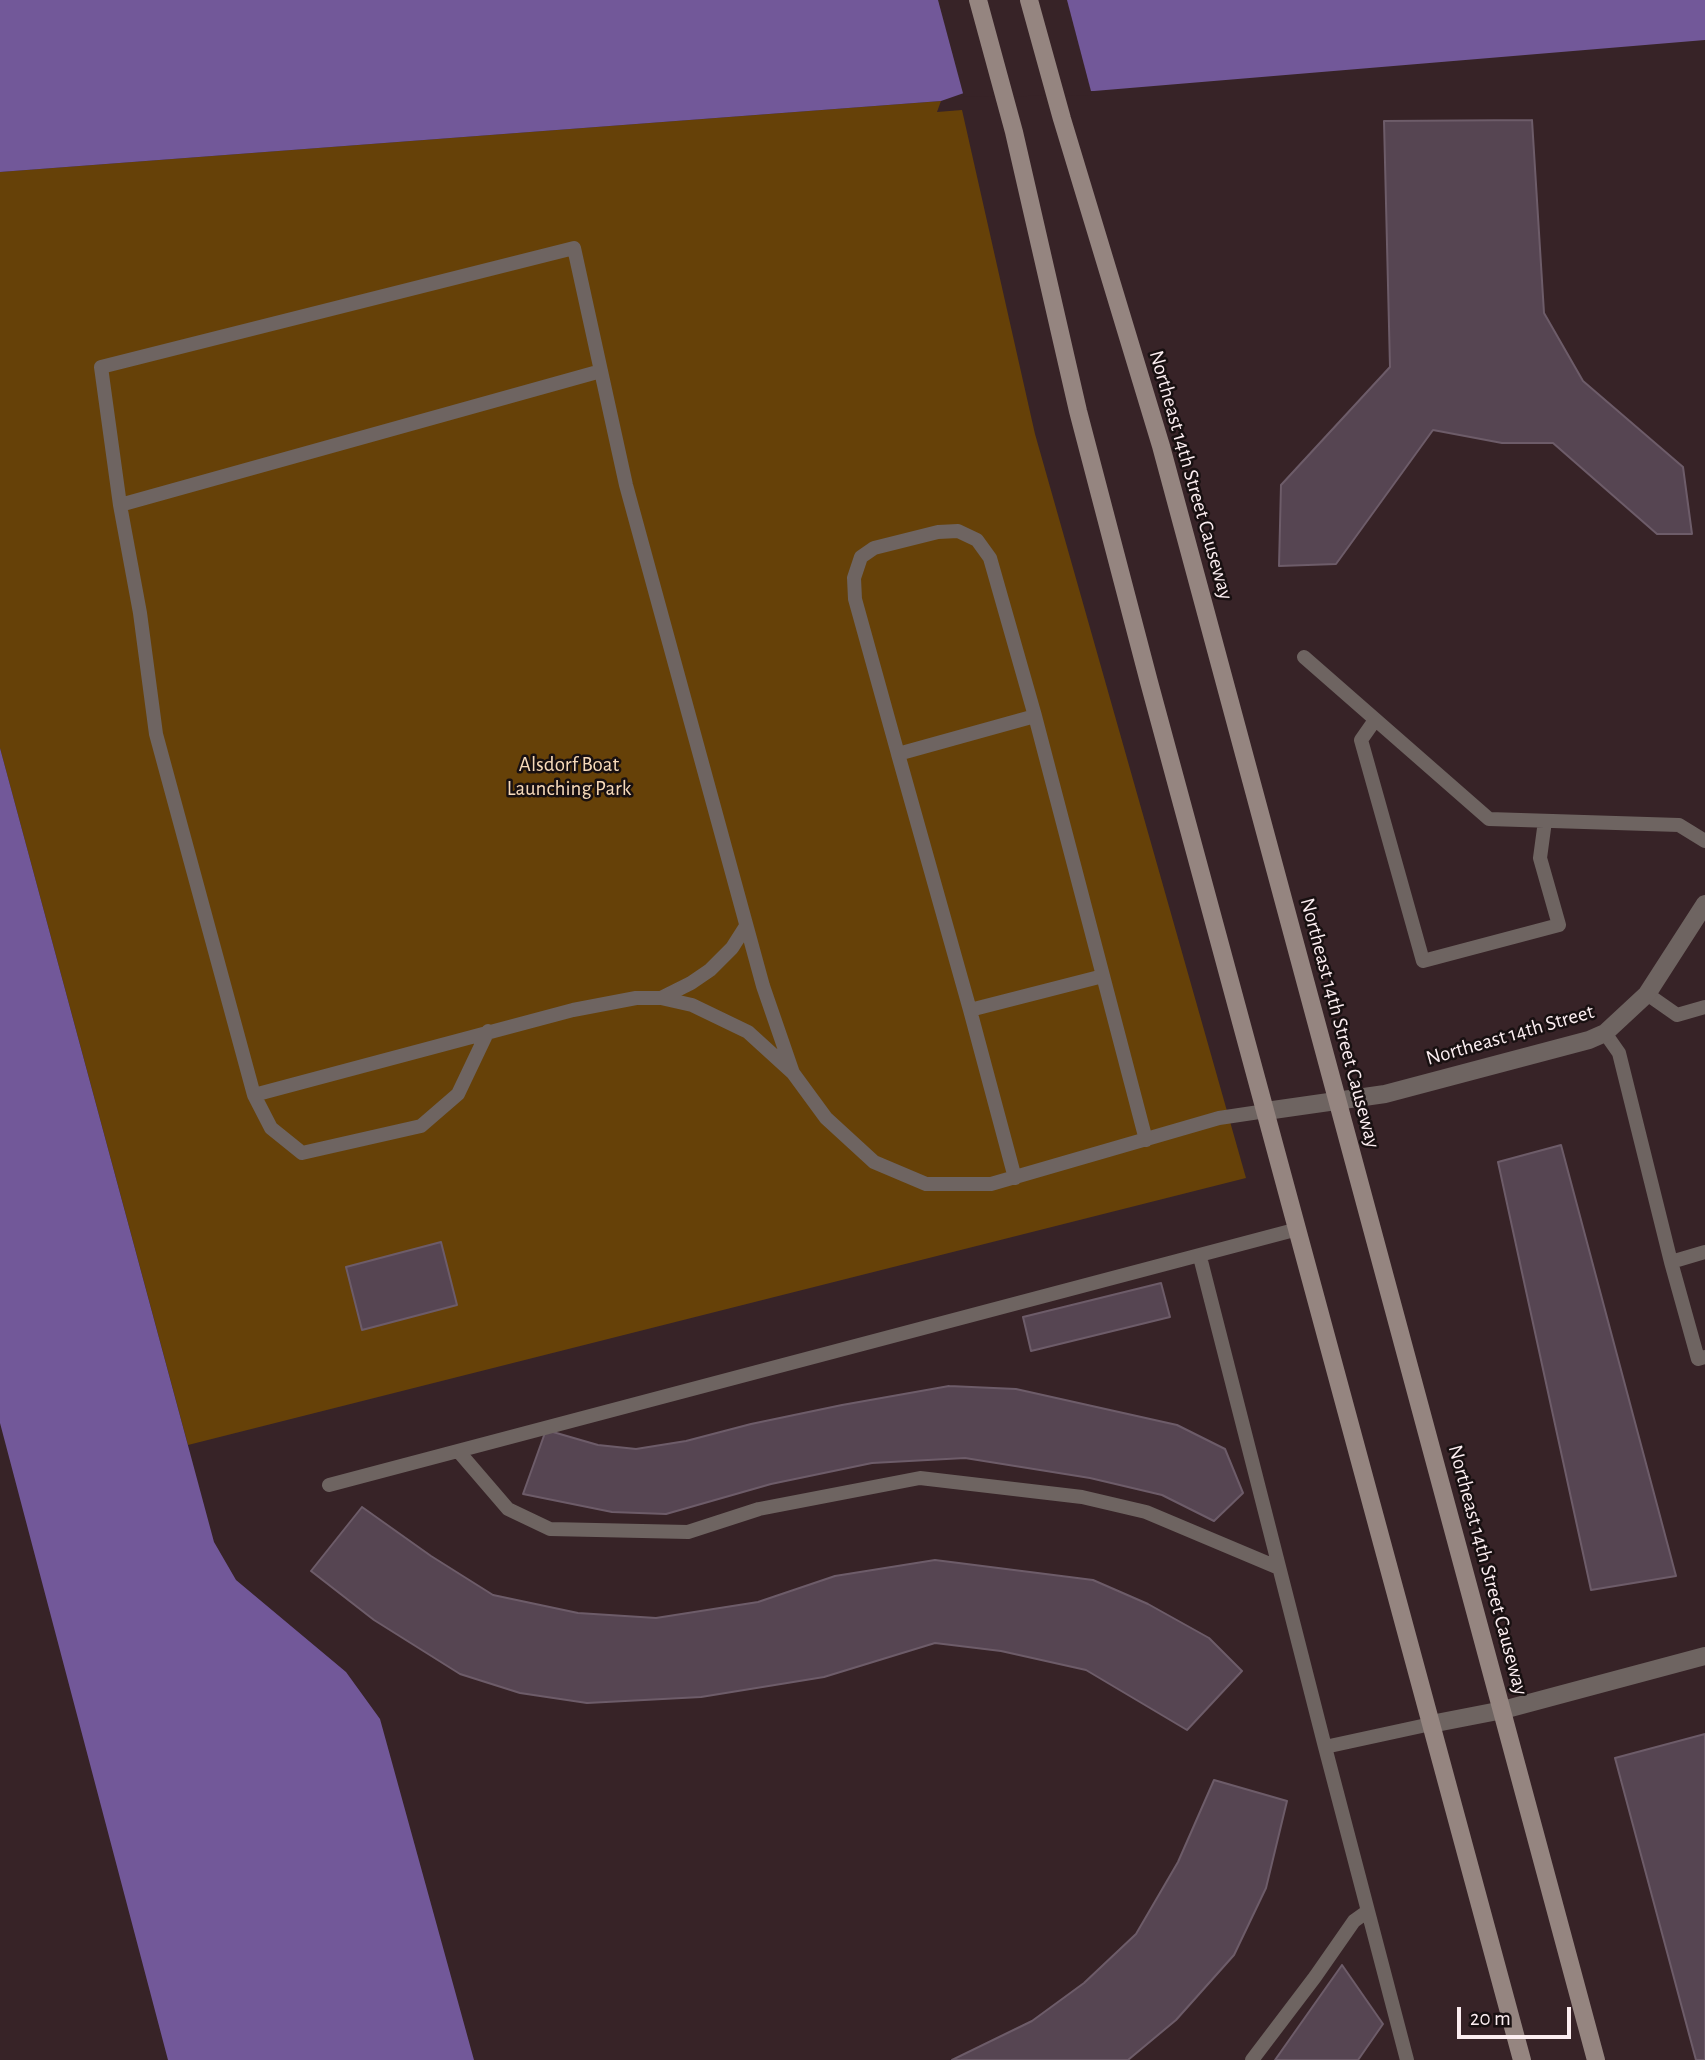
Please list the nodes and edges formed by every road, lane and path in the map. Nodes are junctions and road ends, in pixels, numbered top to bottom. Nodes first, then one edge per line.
1 (978, 0) edge
2 (1030, 0) edge
3 (601, 371) junction
4 (120, 505) junction
5 (1304, 657) dead end
6 (1035, 716) junction
7 (1376, 720) junction
8 (898, 754) junction
9 (1545, 821) junction
10 (1705, 841) edge
11 (1705, 904) edge
12 (746, 926) junction
13 (1103, 976) junction
14 (1647, 994) junction
15 (661, 998) junction
16 (1705, 1007) edge
17 (970, 1010) junction
18 (488, 1031) junction
19 (1605, 1033) junction
20 (793, 1073) junction
21 (254, 1095) junction
22 (1338, 1101) junction
23 (1266, 1111) junction
24 (1146, 1140) junction
25 (1015, 1178) junction
26 (1297, 1229) junction
27 (1705, 1252) edge
28 (1200, 1256) junction
29 (1671, 1262) junction
30 (1705, 1357) edge
31 (460, 1452) junction
32 (329, 1485) dead end
33 (1279, 1568) junction
34 (1705, 1656) edge
35 (1503, 1710) junction
36 (1431, 1724) junction
37 (1325, 1747) junction
38 (1368, 1911) junction
39 (1252, 2060) edge
40 (1407, 2060) edge
41 (1522, 2060) edge
42 (1596, 2060) edge

1 - 23 main road
2 - 22 main road, Northeast 14th Street Causeway
3 - 4 lane
3 - 4 lane
3 - 12 lane
4 - 21 lane
5 - 7 lane
6 - 8 lane
6 - 8 lane
6 - 13 lane
7 - 9 lane
7 - 9 lane
8 - 17 lane
9 - 10 lane
11 - 14 street, Northeast 14th Street
12 - 15 lane
12 - 20 lane
13 - 17 lane
13 - 24 lane
14 - 16 lane
14 - 19 street, Northeast 14th Street
15 - 18 lane
15 - 20 lane
17 - 25 lane
18 - 21 lane
18 - 21 lane
19 - 22 street, Northeast 14th Street
19 - 29 lane
20 - 25 lane
22 - 23 street, Northeast 14th Street
22 - 35 main road, Northeast 14th Street Causeway
23 - 24 lane
23 - 26 main road
24 - 25 lane
26 - 28 lane
26 - 36 main road
27 - 29 lane
28 - 31 lane
28 - 33 lane
29 - 30 lane
31 - 32 lane
31 - 33 lane
33 - 37 lane
34 - 35 street
35 - 36 street
35 - 42 main road, Northeast 14th Street Causeway
36 - 37 lane
36 - 41 main road
37 - 38 lane
38 - 39 lane
38 - 40 lane

